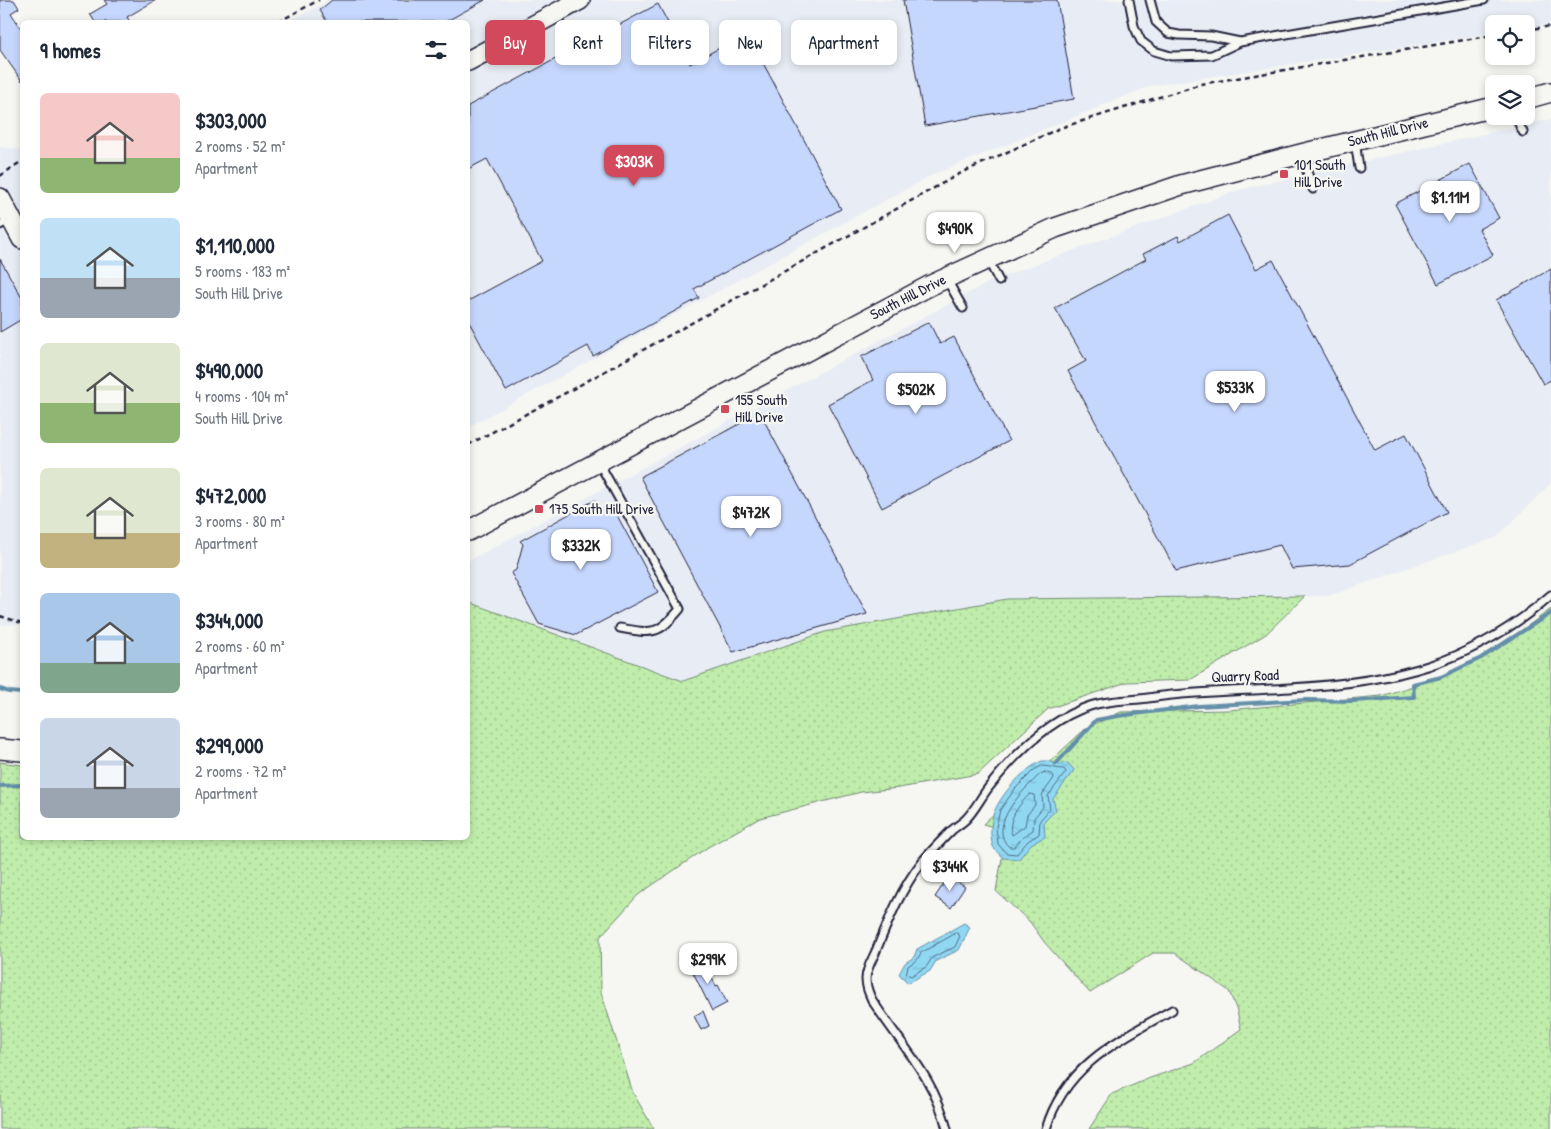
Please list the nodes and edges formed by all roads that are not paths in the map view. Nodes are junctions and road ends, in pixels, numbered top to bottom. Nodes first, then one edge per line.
1 (580, 0) edge
2 (1129, 0) edge
3 (1150, 0) edge
4 (1484, 0) edge
5 (1240, 42) junction
6 (470, 60) edge
7 (1551, 92) edge
8 (1535, 96) edge
9 (1485, 109) edge
10 (1520, 125) edge
11 (1523, 132) dead end
12 (1355, 140) junction
13 (1301, 154) junction
14 (1359, 168) dead end
15 (1313, 190) dead end
16 (0, 198) edge
17 (6, 222) edge
18 (20, 237) edge
19 (987, 258) junction
20 (945, 277) junction
21 (999, 281) dead end
22 (963, 308) dead end
23 (598, 461) junction
24 (470, 530) edge
25 (1551, 594) edge
26 (620, 628) dead end
27 (0, 749) edge
28 (20, 751) edge
29 (1172, 1010) dead end
30 (947, 1129) edge
31 (1046, 1129) edge

1 - 6 street
2 - 5 lane
3 - 5 lane
4 - 5 lane
7 - 8 street
9 - 12 street, South Hill Drive
10 - 11 lane
12 - 13 street, South Hill Drive
12 - 14 lane
13 - 15 lane
13 - 19 street, South Hill Drive
16 - 17 street
17 - 18 street
19 - 20 street, South Hill Drive
19 - 21 lane
20 - 22 lane
20 - 23 street, South Hill Drive
23 - 24 street, South Hill Drive
23 - 26 lane
25 - 30 lane, Quarry Road
27 - 28 street
29 - 31 lane

